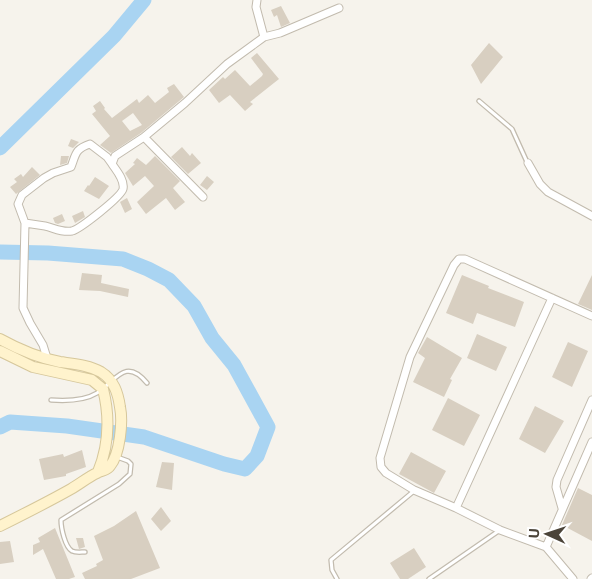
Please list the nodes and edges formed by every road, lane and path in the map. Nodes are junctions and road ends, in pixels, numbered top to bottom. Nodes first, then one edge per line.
1 (257, 0) edge
2 (339, 8) dead end
3 (264, 37) junction
4 (479, 102) dead end
5 (144, 138) junction
6 (528, 163) joint
7 (112, 164) junction
8 (202, 197) dead end
9 (592, 216) edge
10 (25, 223) junction
11 (552, 298) junction
12 (592, 316) edge
13 (0, 339) edge
14 (0, 350) edge
15 (47, 358) junction
16 (111, 380) junction
17 (147, 382) dead end
18 (103, 389) junction
19 (51, 400) dead end
20 (592, 400) edge
21 (592, 442) edge
22 (115, 456) junction
23 (98, 472) junction
24 (414, 490) junction
25 (456, 508) junction
26 (562, 508) junction
27 (0, 526) edge
28 (500, 530) junction
29 (546, 547) junction
30 (85, 552) dead end
31 (337, 579) edge
32 (429, 579) edge
33 (573, 579) edge

1 - 3 street
2 - 3 street
3 - 5 street
4 - 6 lane
5 - 7 street
5 - 8 street
6 - 9 street
7 - 10 street
7 - 10 street
10 - 15 street
11 - 12 street
11 - 24 street
11 - 25 street
13 - 15 street
14 - 18 street
15 - 16 street
16 - 17 lane
16 - 18 lane
16 - 22 street
18 - 19 lane
18 - 23 street
20 - 26 street
21 - 26 street
22 - 23 street
22 - 30 lane
23 - 27 street
24 - 25 street
24 - 31 lane
25 - 28 street
26 - 29 street
28 - 29 street
28 - 32 lane
29 - 33 street

